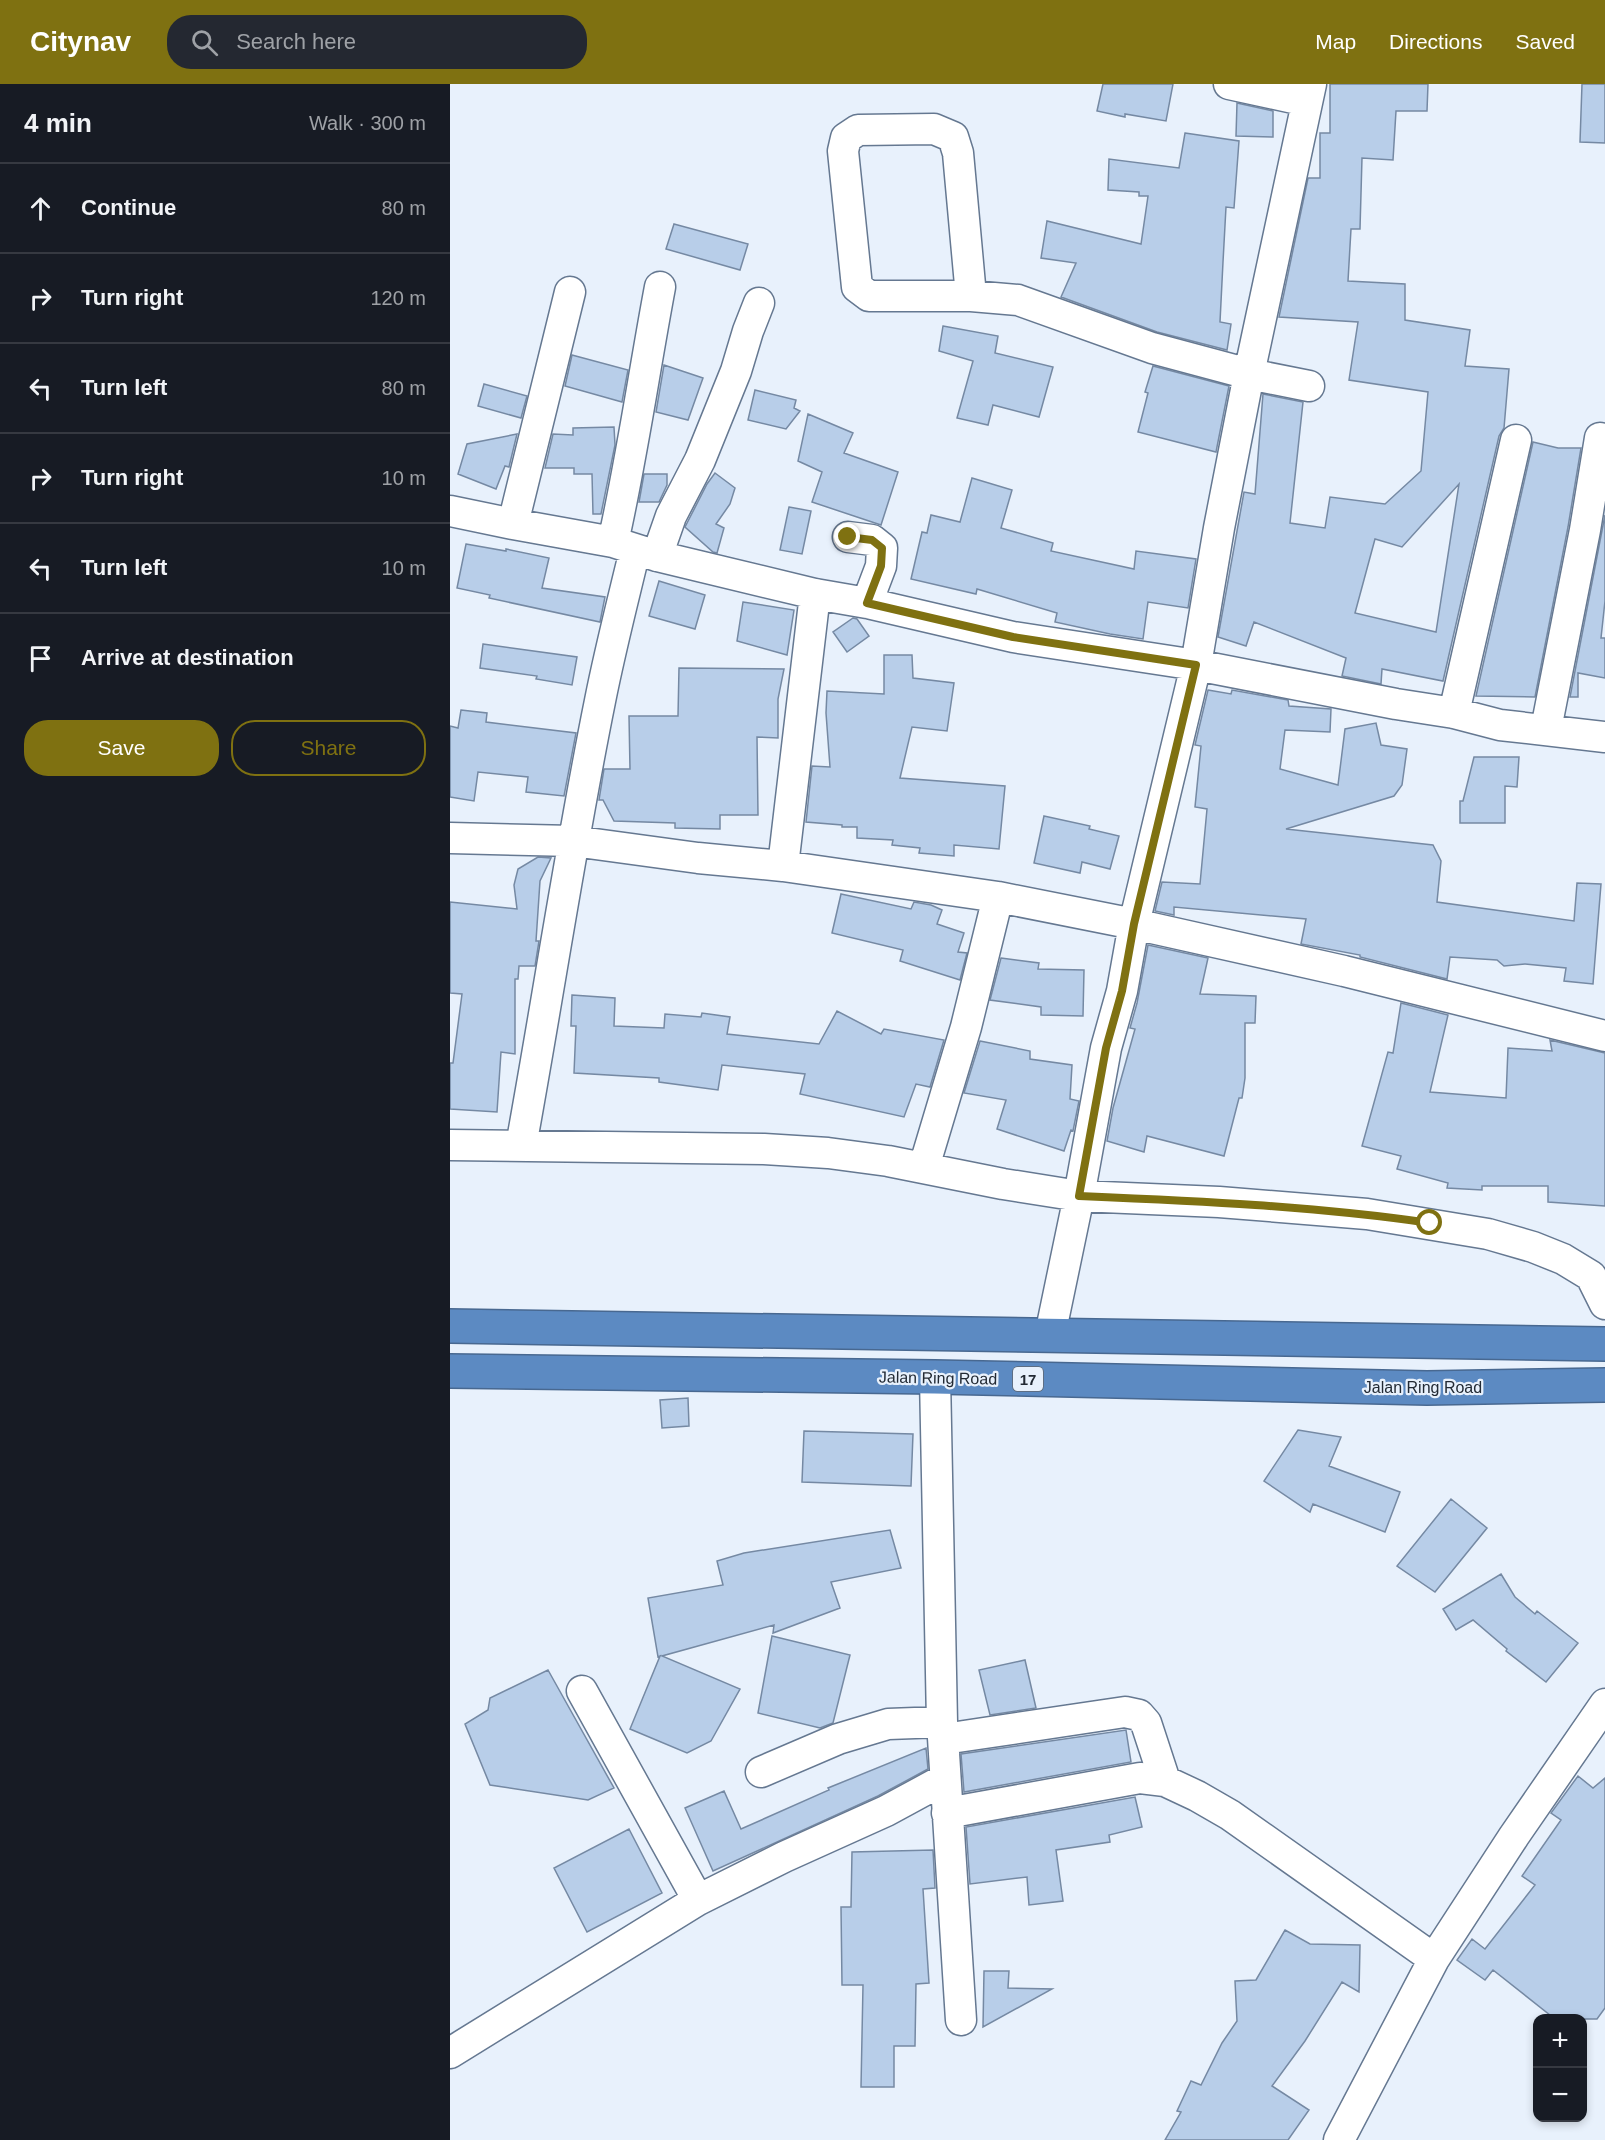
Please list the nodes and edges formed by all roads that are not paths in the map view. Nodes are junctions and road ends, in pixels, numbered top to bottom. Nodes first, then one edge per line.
1 (1229, 84) edge
2 (1309, 93) edge
3 (660, 288) dead end
4 (570, 292) dead end
5 (971, 296) junction
6 (759, 303) dead end
7 (1249, 374) junction
8 (1309, 386) dead end
9 (1600, 438) dead end
10 (1516, 440) dead end
11 (450, 511) edge
12 (513, 524) junction
13 (848, 537) dead end
14 (635, 549) junction
15 (815, 594) junction
16 (867, 603) junction
17 (1196, 665) junction
18 (1454, 713) junction
19 (1546, 729) junction
20 (1605, 737) edge
21 (450, 838) edge
22 (573, 841) junction
23 (783, 866) junction
24 (998, 897) junction
25 (1134, 924) junction
26 (1605, 1036) edge
27 (450, 1145) edge
28 (521, 1146) junction
29 (924, 1167) junction
30 (1079, 1196) junction
31 (1605, 1304) edge
32 (450, 1326) edge
33 (1050, 1335) junction
34 (1605, 1344) edge
35 (450, 1371) edge
36 (935, 1377) junction
37 (1605, 1385) edge
38 (582, 1691) dead end
39 (1605, 1704) edge
40 (943, 1730) junction
41 (761, 1772) dead end
42 (945, 1779) junction
43 (1165, 1781) junction
44 (947, 1812) junction
45 (698, 1900) junction
46 (1434, 1959) junction
47 (961, 2020) dead end
48 (450, 2053) edge
49 (1339, 2140) edge

1 - 2 street
2 - 7 street
3 - 14 street
4 - 12 street
5 - 5 street
5 - 7 street
6 - 14 street
7 - 8 street
7 - 17 street
9 - 19 street
10 - 18 street
11 - 12 street
12 - 14 street
13 - 16 street
14 - 15 street
14 - 22 street
15 - 16 street
15 - 23 street
16 - 17 street
17 - 18 street
17 - 25 street
18 - 19 street
19 - 20 street
21 - 22 street
22 - 23 street
22 - 28 street
23 - 24 street
24 - 25 street
24 - 29 street
25 - 26 street
25 - 30 street
27 - 28 street
28 - 29 street
29 - 30 street
30 - 31 street
30 - 33 street
32 - 33 highway
33 - 34 highway
35 - 36 highway, Jalan Ring Road / 17
36 - 37 highway, Jalan Ring Road / 17
36 - 40 street
38 - 45 street
39 - 46 street
40 - 41 street
40 - 42 street
40 - 43 street
42 - 44 street
42 - 45 street
43 - 44 street
43 - 46 street
44 - 47 street
45 - 48 street
46 - 49 street

